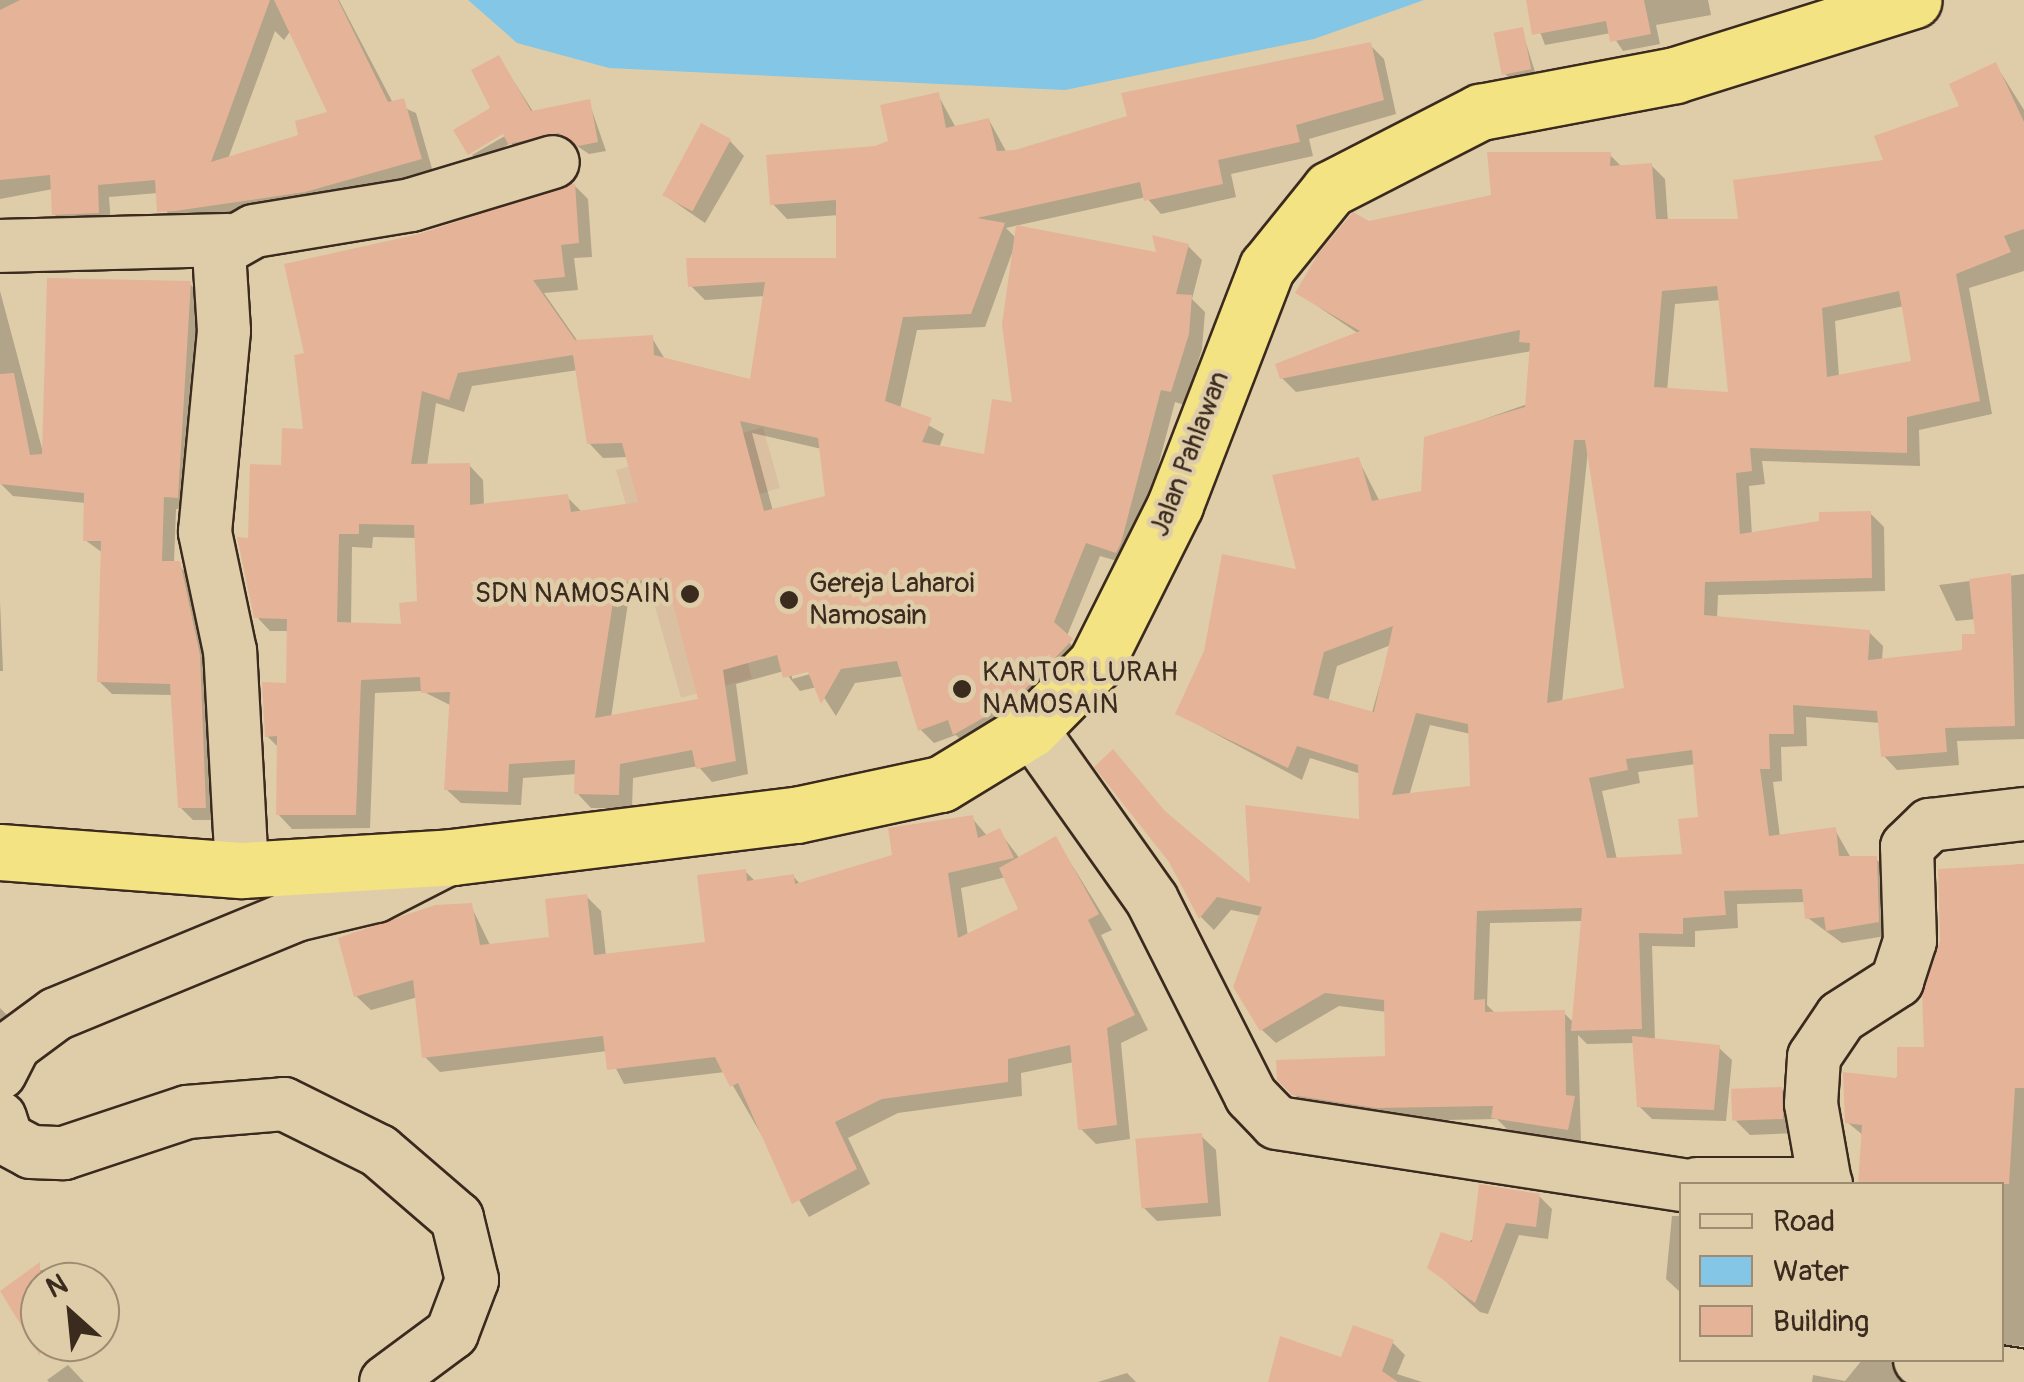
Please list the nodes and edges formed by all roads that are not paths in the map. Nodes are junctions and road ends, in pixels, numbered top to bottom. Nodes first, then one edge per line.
1 (1914, 0) edge
2 (553, 162) dead end
3 (228, 240) junction
4 (0, 246) edge
5 (1030, 728) junction
6 (2024, 814) edge
7 (0, 852) edge
8 (452, 856) junction
9 (242, 870) junction
10 (0, 1073) edge
11 (2, 1135) edge
12 (1825, 1182) edge
13 (1679, 1185) edge
14 (1962, 1362) edge
15 (2004, 1364) edge
16 (393, 1380) edge

1 - 5 highway, Jalan Pahlawan
2 - 3 street
3 - 4 street
3 - 9 street
5 - 8 highway, Jalan Pahlawan
5 - 13 street
6 - 12 street
7 - 9 highway, Jalan Pahlawan
8 - 9 highway, Jalan Pahlawan
8 - 10 street
11 - 16 street
14 - 15 street

